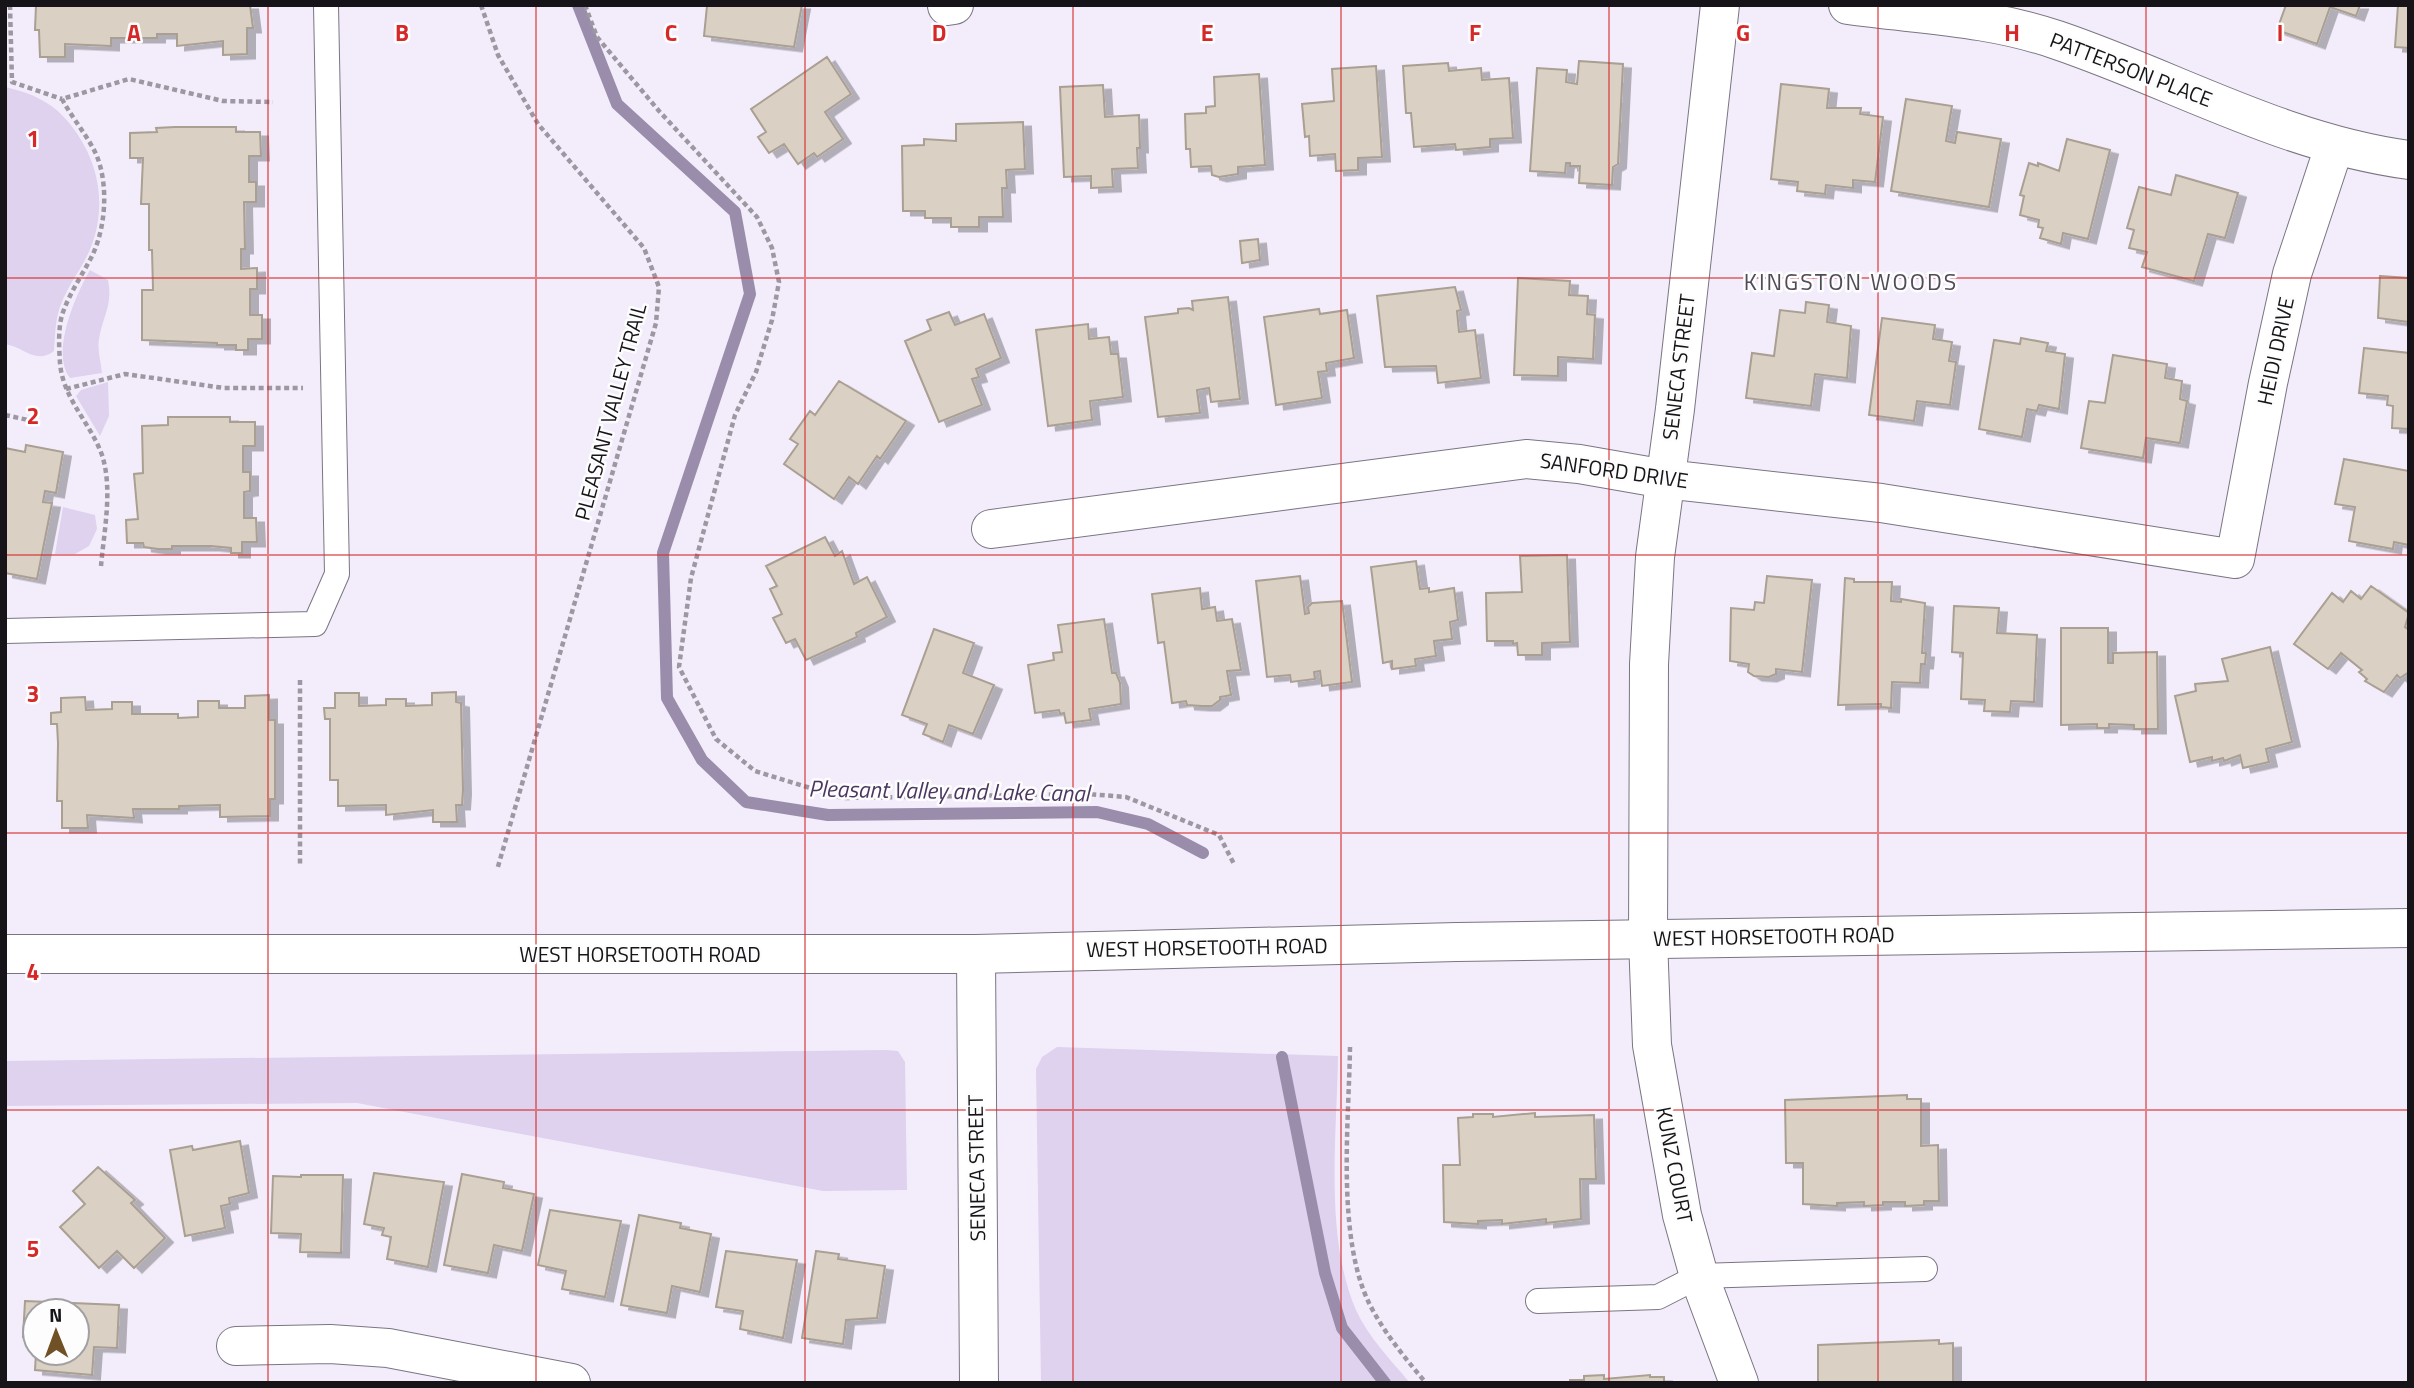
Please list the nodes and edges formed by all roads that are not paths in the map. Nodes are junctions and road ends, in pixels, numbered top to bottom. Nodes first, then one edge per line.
1 (326, 5) edge
2 (954, 5) edge
3 (1720, 5) edge
4 (1848, 5) edge
5 (947, 6) edge
6 (2334, 147) junction
7 (2409, 160) edge
8 (1665, 479) junction
9 (991, 529) dead end
10 (2235, 559) joint
11 (5, 631) edge
12 (2409, 929) edge
13 (1648, 939) junction
14 (5, 954) edge
15 (976, 954) junction
16 (1925, 1269) dead end
17 (1699, 1276) junction
18 (1538, 1301) dead end
19 (236, 1346) dead end
20 (571, 1383) edge
21 (979, 1383) edge
22 (1740, 1383) edge

1 - 11 lane
2 - 5 street
3 - 8 street, SENECA STREET
4 - 6 street, PATTERSON PLACE
6 - 7 street, PATTERSON PLACE
6 - 10 street, HEIDI DRIVE
8 - 9 street, SANFORD DRIVE
8 - 10 street, SANFORD DRIVE
8 - 13 street, SENECA STREET
12 - 13 street, WEST HORSETOOTH ROAD
13 - 15 street, WEST HORSETOOTH ROAD
13 - 17 street, KUNZ COURT
14 - 15 street, WEST HORSETOOTH ROAD
15 - 21 street, SENECA STREET
16 - 17 lane
17 - 18 lane
17 - 22 street, KUNZ COURT
19 - 20 street

